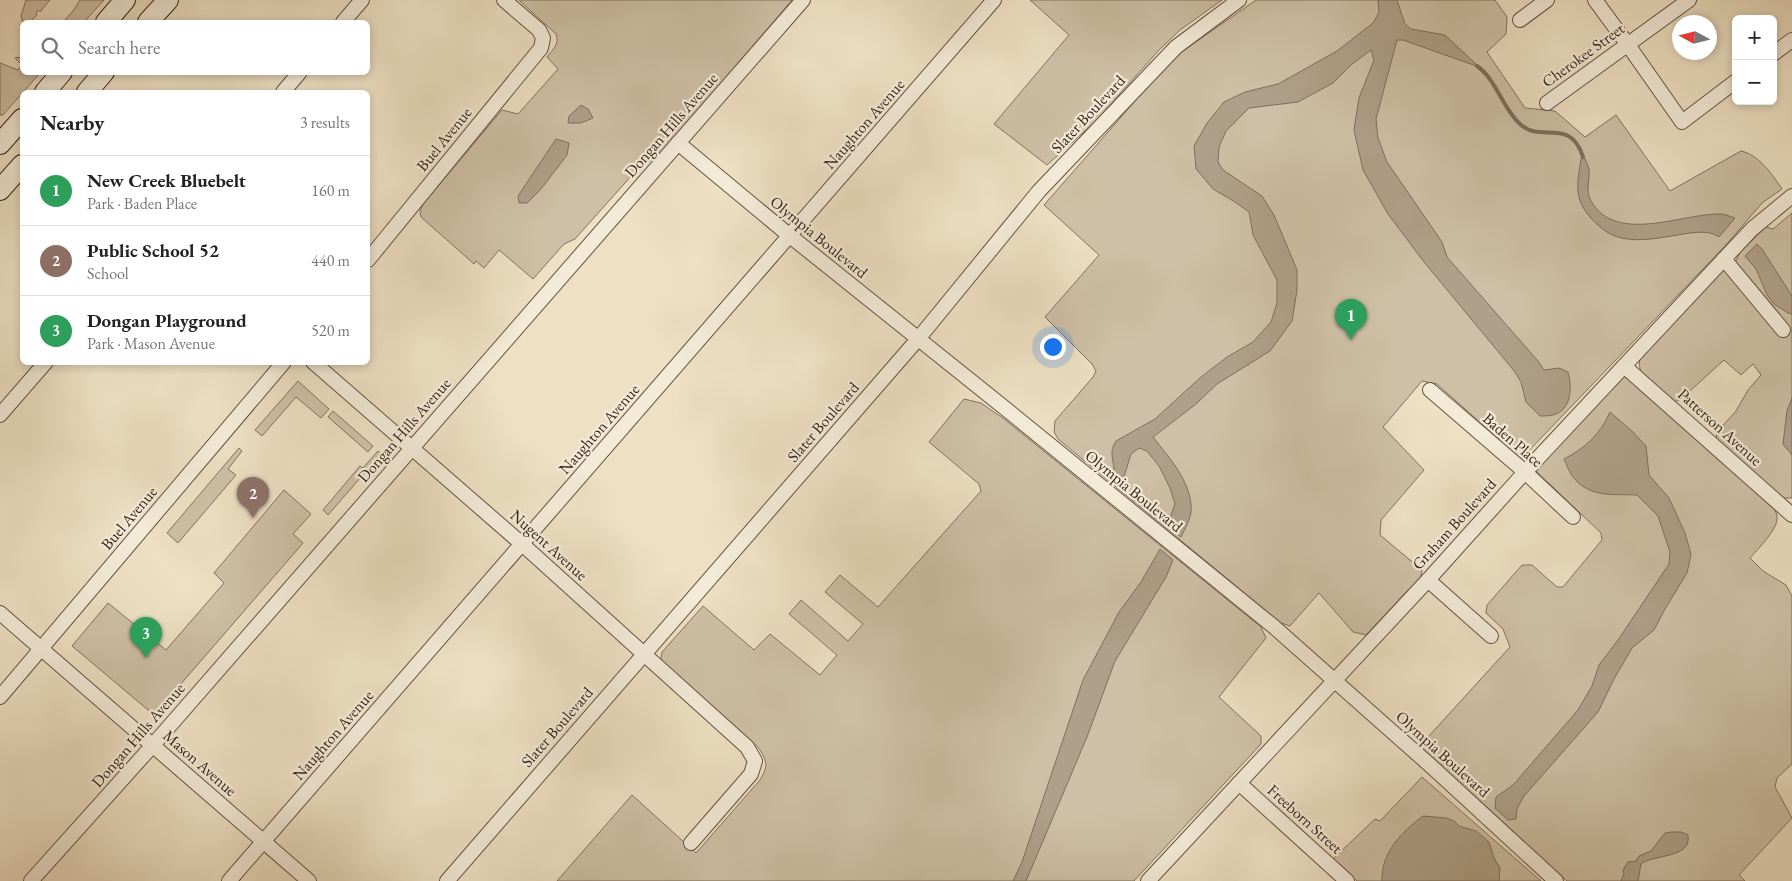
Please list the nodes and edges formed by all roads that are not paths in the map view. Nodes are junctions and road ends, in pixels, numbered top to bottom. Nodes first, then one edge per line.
1 (125, 0) edge
2 (168, 0) edge
3 (362, 0) edge
4 (504, 0) edge
5 (803, 0) edge
6 (994, 0) edge
7 (1239, 0) edge
8 (1547, 0) edge
9 (1595, 0) edge
10 (1688, 0) edge
11 (108, 20) edge
12 (150, 20) edge
13 (345, 20) edge
14 (1520, 20) dead end
15 (1792, 40) edge
16 (1628, 45) junction
17 (1777, 51) edge
18 (59, 75) edge
19 (101, 75) edge
20 (297, 75) edge
21 (1732, 85) edge
22 (47, 90) edge
23 (89, 90) edge
24 (284, 90) edge
25 (1546, 103) dead end
26 (20, 127) edge
27 (678, 143) junction
28 (0, 144) edge
29 (20, 167) edge
30 (0, 190) edge
31 (1792, 196) edge
32 (790, 236) junction
33 (370, 258) edge
34 (1724, 259) junction
35 (1783, 330) dead end
36 (918, 339) junction
37 (43, 365) edge
38 (281, 365) edge
39 (316, 365) edge
40 (1624, 366) junction
41 (1430, 390) dead end
42 (0, 415) edge
43 (411, 448) junction
44 (1525, 472) junction
45 (1792, 515) edge
46 (1573, 517) dead end
47 (522, 544) junction
48 (1428, 580) junction
49 (0, 612) edge
50 (1491, 636) dead end
51 (42, 648) junction
52 (644, 654) junction
53 (1335, 680) junction
54 (0, 697) edge
55 (153, 745) junction
56 (1239, 783) junction
57 (264, 841) junction
58 (691, 842) dead end
59 (31, 881) edge
60 (229, 881) edge
61 (309, 881) edge
62 (447, 881) edge
63 (1148, 881) edge
64 (1347, 881) edge
65 (1556, 881) edge

1 - 11 street
2 - 12 street
3 - 13 street
4 - 33 street, Buel Avenue
5 - 27 street, Dongan Hills Avenue
6 - 32 street, Naughton Avenue
7 - 36 street, Slater Boulevard
8 - 14 street
9 - 16 street
10 - 16 street, Cherokee Street
15 - 17 street
16 - 21 street
16 - 25 street, Cherokee Street
18 - 22 street
19 - 23 street
20 - 24 street
26 - 28 street
27 - 32 street, Olympia Boulevard
27 - 43 street, Dongan Hills Avenue
29 - 30 street
31 - 34 street, Graham Boulevard
32 - 36 street, Olympia Boulevard
32 - 47 street, Naughton Avenue
34 - 35 street
34 - 40 street, Graham Boulevard
36 - 52 street, Slater Boulevard
36 - 53 street, Olympia Boulevard
37 - 42 street
38 - 51 street, Buel Avenue
39 - 43 street, Nugent Avenue
40 - 44 street, Graham Boulevard
40 - 45 street, Patterson Avenue
41 - 44 street, Baden Place
43 - 47 street, Nugent Avenue
43 - 55 street, Dongan Hills Avenue
44 - 46 street, Baden Place
44 - 48 street, Graham Boulevard
47 - 52 street, Nugent Avenue
47 - 57 street, Naughton Avenue
48 - 50 street
48 - 53 street, Graham Boulevard
49 - 51 street, Mason Avenue
51 - 54 street, Buel Avenue
51 - 55 street, Mason Avenue
52 - 58 street, Nugent Avenue
52 - 62 street, Slater Boulevard
53 - 56 street, Graham Boulevard
53 - 65 street, Olympia Boulevard
55 - 57 street, Mason Avenue
55 - 59 street, Dongan Hills Avenue
56 - 63 street, Graham Boulevard
56 - 64 street, Freeborn Street
57 - 60 street, Naughton Avenue
57 - 61 street, Mason Avenue

